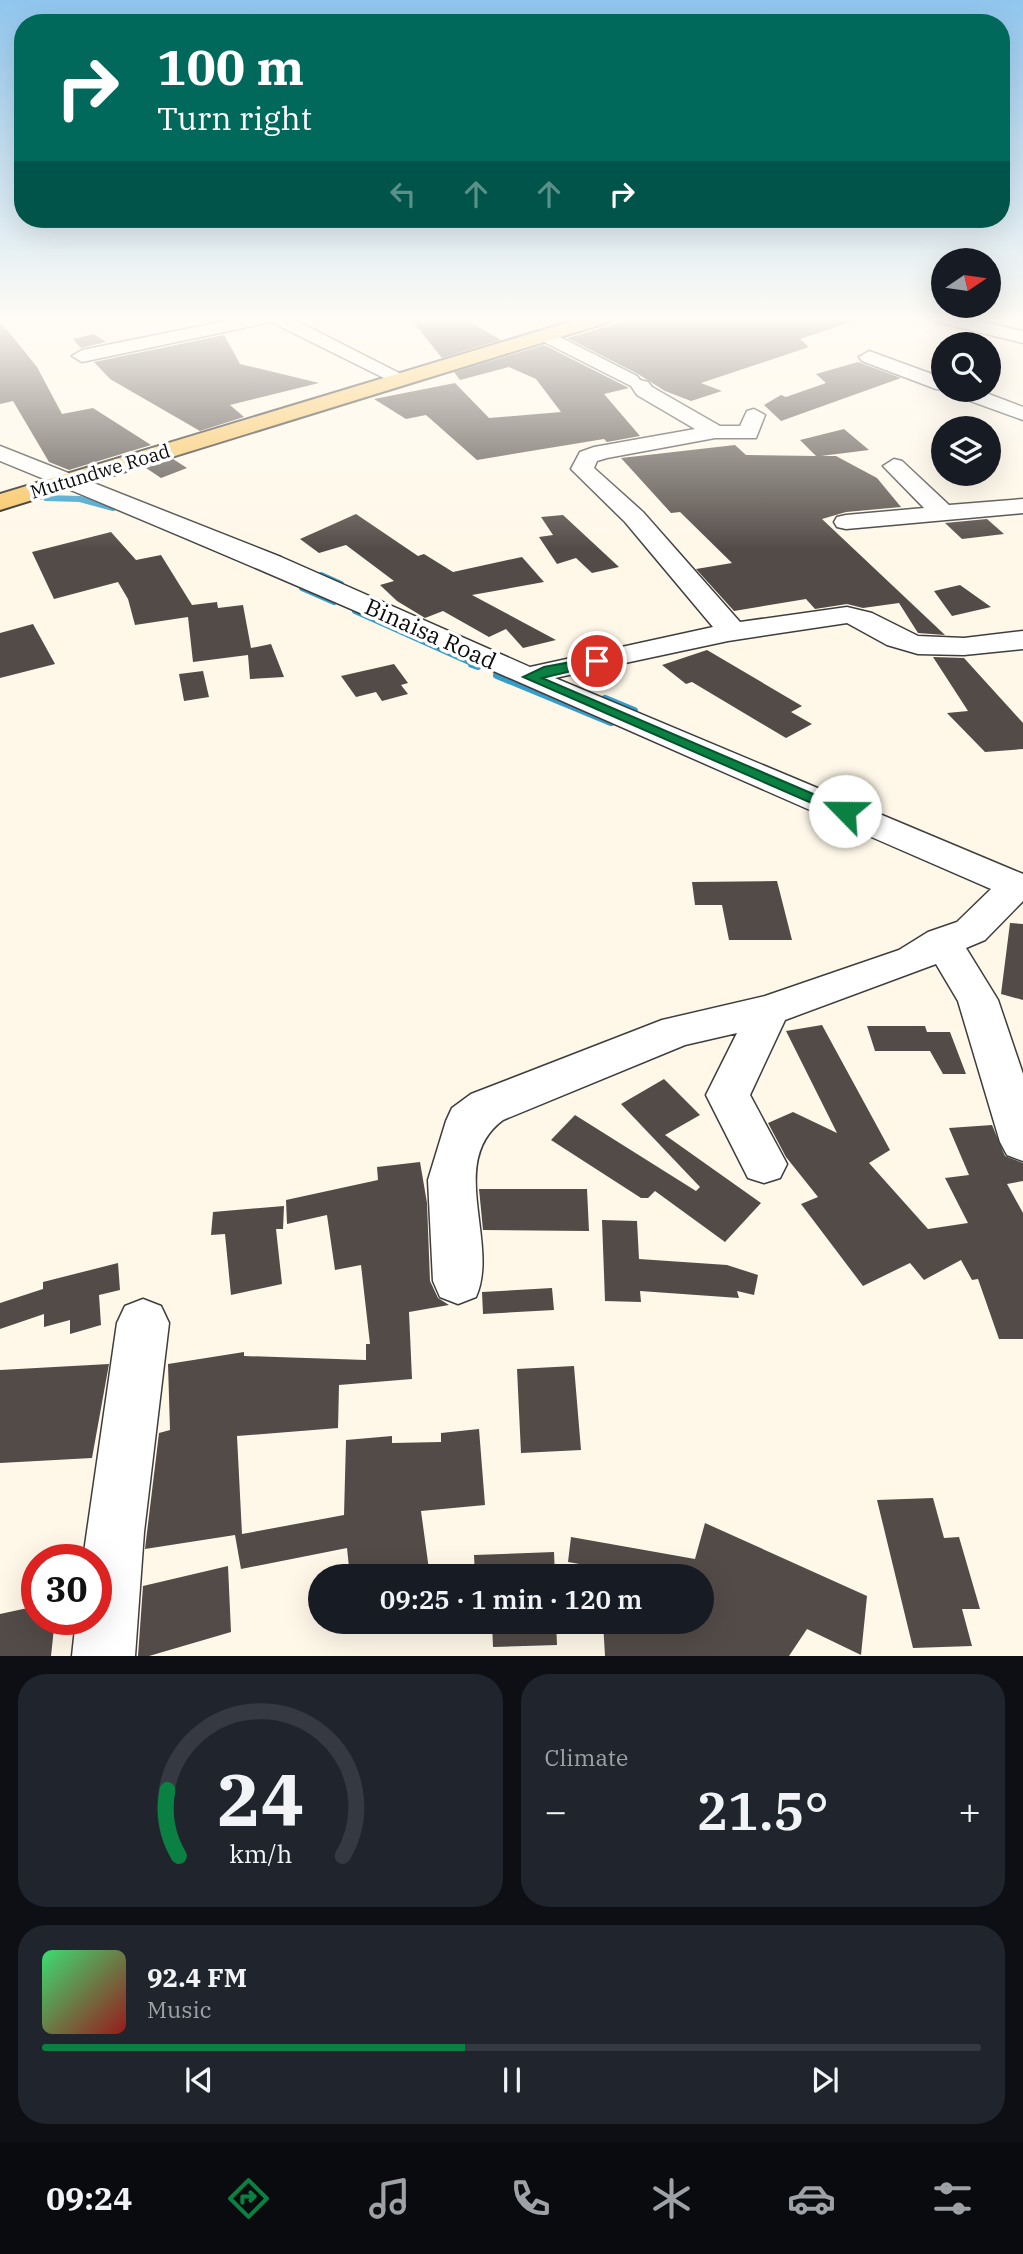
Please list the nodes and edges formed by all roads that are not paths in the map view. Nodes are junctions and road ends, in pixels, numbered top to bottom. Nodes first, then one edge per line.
1 (348, 395) edge
2 (651, 395) edge
3 (990, 402) edge
4 (1023, 414) edge
5 (754, 415) dead end
6 (715, 432) junction
7 (0, 453) edge
8 (894, 466) dead end
9 (68, 482) junction
10 (0, 502) edge
11 (1023, 506) edge
12 (942, 512) junction
13 (846, 522) dead end
14 (729, 632) junction
15 (1023, 640) edge
16 (530, 677) junction
17 (1020, 887) edge
18 (942, 942) junction
19 (769, 1010) junction
20 (1023, 1142) edge
21 (764, 1164) dead end
22 (458, 1281) dead end
23 (143, 1323) dead end
24 (103, 1656) edge

1 - 9 main road, Mutundwe Road
2 - 6 street
3 - 4 street
5 - 6 street
6 - 14 street
7 - 9 street, Binaisa Road
8 - 12 street
9 - 10 main road, Mutundwe Road
9 - 16 street, Binaisa Road
11 - 12 street
12 - 13 street
14 - 15 street
14 - 16 street
16 - 17 street, Binaisa Road
17 - 18 street
18 - 19 street
18 - 20 street
19 - 21 street
19 - 22 street
23 - 24 street

